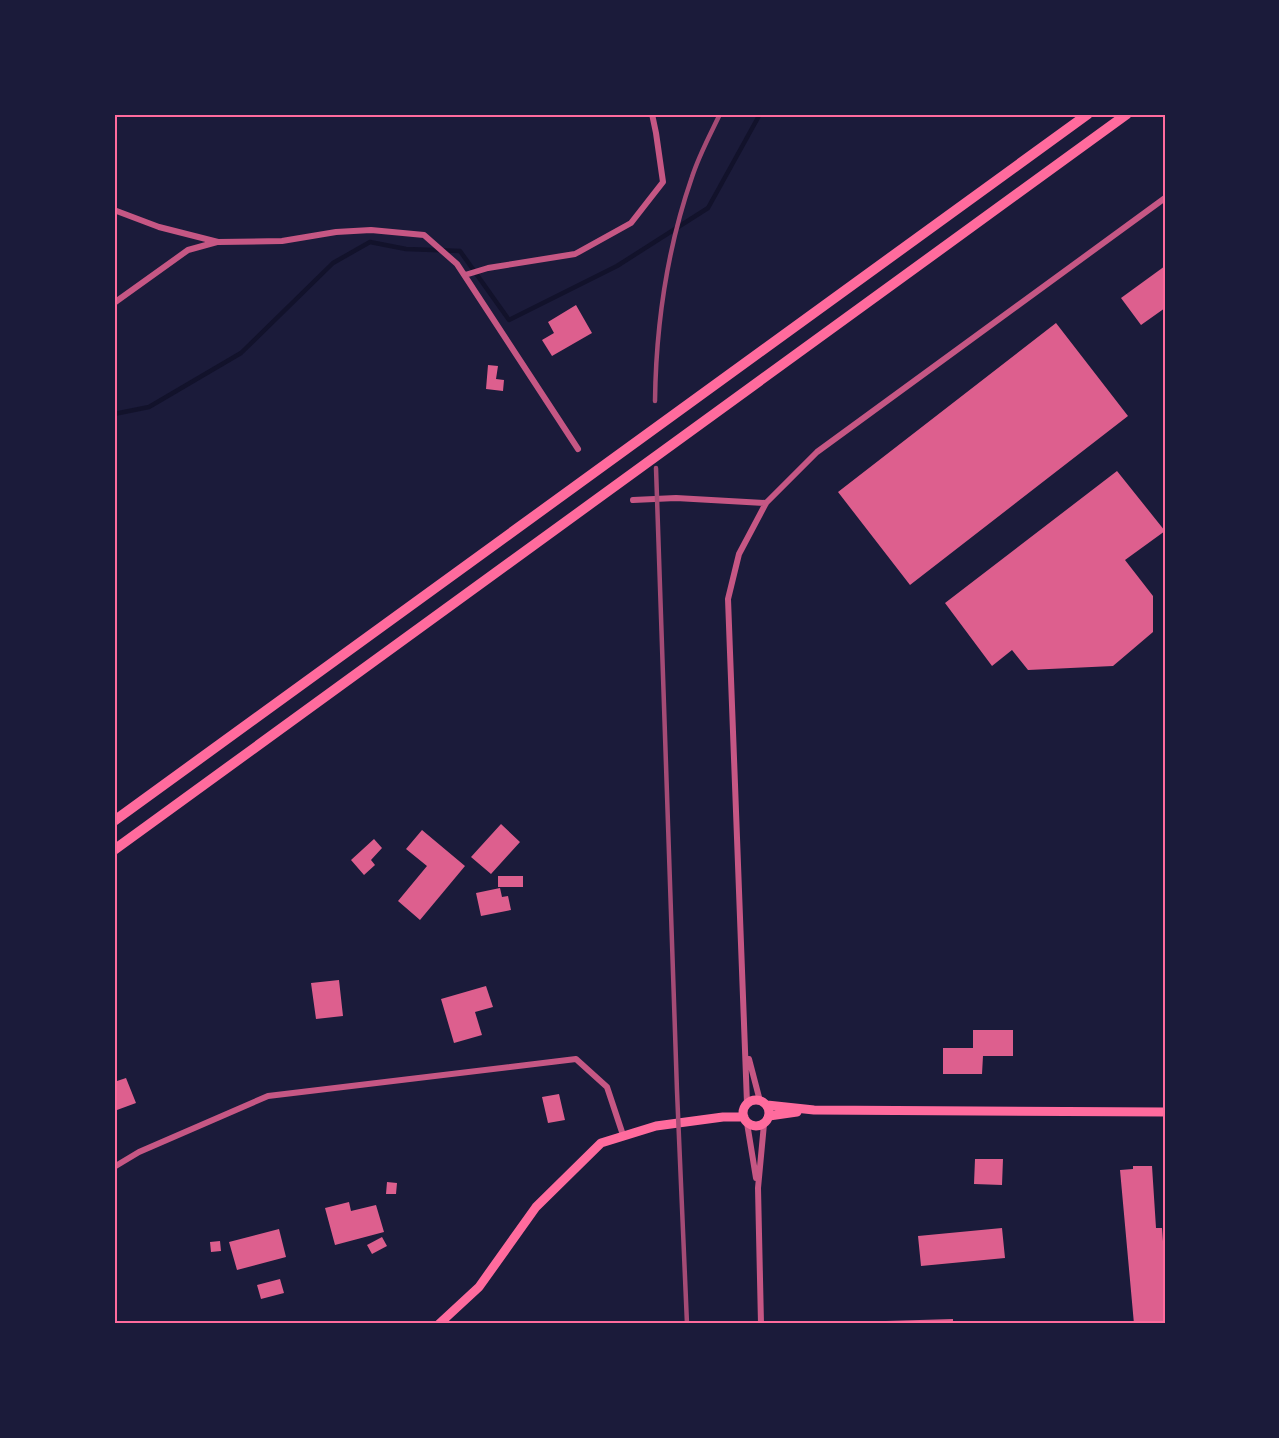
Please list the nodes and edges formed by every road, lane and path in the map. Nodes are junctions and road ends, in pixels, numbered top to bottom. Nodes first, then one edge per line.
1 (652, 114) edge
2 (1088, 114) edge
3 (1127, 114) edge
4 (1165, 198) edge
5 (114, 210) edge
6 (218, 242) junction
7 (465, 275) junction
8 (114, 303) edge
9 (579, 449) dead end
10 (633, 500) dead end
11 (766, 503) junction
12 (114, 821) edge
13 (114, 850) edge
14 (746, 1047) junction
15 (763, 1103) junction
16 (746, 1105) junction
17 (814, 1110) junction
18 (1165, 1112) edge
19 (723, 1117) junction
20 (745, 1120) junction
21 (766, 1120) junction
22 (623, 1135) junction
23 (114, 1167) edge
24 (758, 1188) junction
25 (439, 1324) edge
26 (761, 1324) edge

1 - 7 street
2 - 12 highway
3 - 13 highway
4 - 11 street
5 - 6 street
6 - 7 street
6 - 8 street
7 - 9 street
10 - 11 street
11 - 14 street
14 - 15 street
14 - 16 street
15 - 16 main road
15 - 17 main road
15 - 21 main road
16 - 19 main road
16 - 20 main road
17 - 18 main road
17 - 21 main road
19 - 20 main road
19 - 22 main road
20 - 21 main road
20 - 24 street
21 - 24 street
22 - 23 street
22 - 25 main road
24 - 26 street

